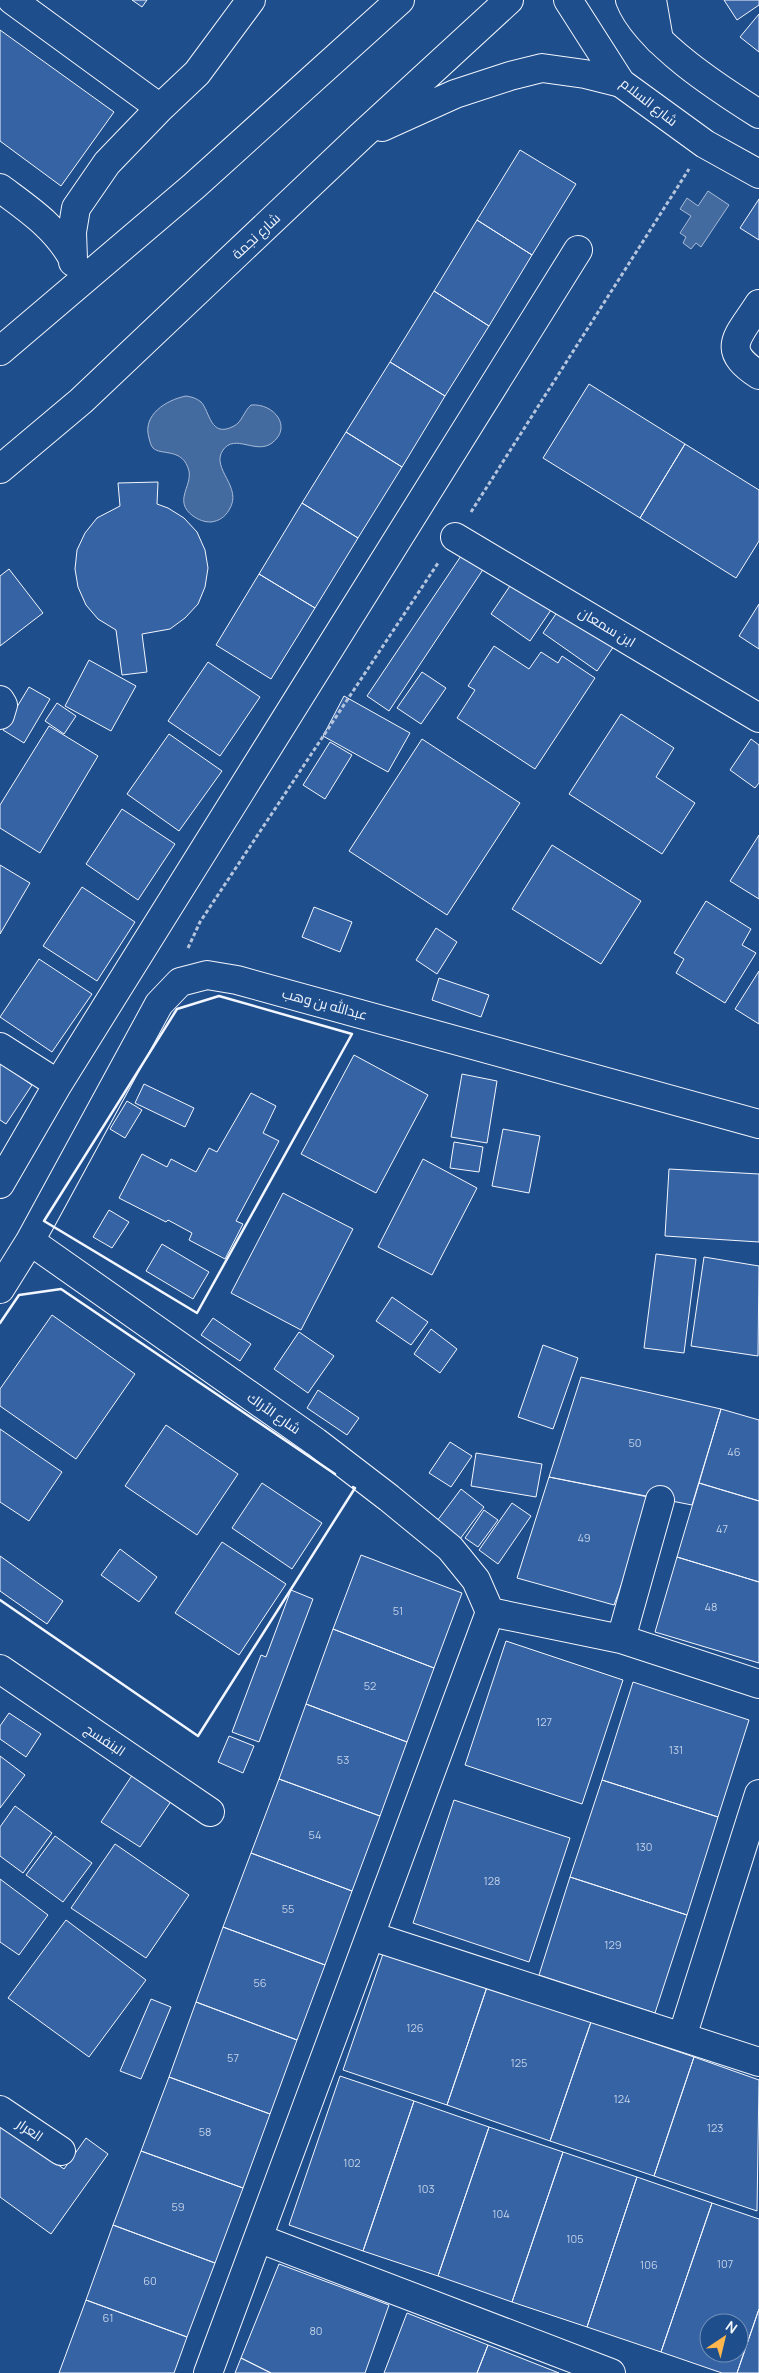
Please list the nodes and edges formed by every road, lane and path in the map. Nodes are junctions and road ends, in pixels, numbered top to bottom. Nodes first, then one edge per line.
1 (12, 0) edge
2 (251, 0) edge
3 (386, 0) edge
4 (400, 0) edge
5 (509, 0) edge
6 (568, 0) edge
7 (630, 0) edge
8 (652, 0) edge
9 (368, 28) junction
10 (659, 40) junction
11 (621, 83) junction
12 (160, 108) junction
13 (759, 114) edge
14 (360, 137) junction
15 (759, 174) edge
16 (0, 188) edge
17 (578, 250) dead end
18 (73, 259) junction
19 (70, 293) junction
20 (759, 304) edge
21 (0, 351) edge
22 (759, 375) edge
23 (0, 470) edge
24 (455, 537) dead end
25 (0, 700) edge
26 (0, 714) edge
27 (759, 718) edge
28 (0, 1047) edge
29 (58, 1084) junction
30 (759, 1124) edge
31 (0, 1184) edge
32 (30, 1241) junction
33 (0, 1290) edge
34 (660, 1500) dead end
35 (490, 1612) junction
36 (621, 1639) junction
37 (0, 1669) edge
38 (759, 1684) edge
39 (759, 1794) edge
40 (210, 1812) dead end
41 (371, 1936) junction
42 (682, 2037) junction
43 (759, 2062) edge
44 (0, 2110) edge
45 (61, 2151) dead end
46 (258, 2238) junction
47 (208, 2373) edge
48 (611, 2373) edge

1 - 12 street
2 - 12 street
3 - 9 street
4 - 9 street
5 - 14 street, شارع نجمة
6 - 11 street, شارع السلام
7 - 10 street
8 - 10 street
9 - 19 street
10 - 13 street
11 - 14 street
11 - 15 street, شارع السلام
12 - 18 street
14 - 23 street, شارع نجمة
16 - 18 street
17 - 29 street
18 - 19 street
19 - 21 street
20 - 22 street
24 - 27 street, ابن سمعان
25 - 26 street
28 - 29 street
29 - 31 street
30 - 32 street, عبدالله بن وهب
32 - 33 street, عبدالله بن وهب
32 - 35 street, شارع الأراك
34 - 36 street
35 - 36 street
35 - 41 street
36 - 38 street
37 - 40 street, البنفسج
39 - 42 street
41 - 42 street
41 - 46 street
42 - 43 street
44 - 45 street, العرار
46 - 47 street
46 - 48 street

